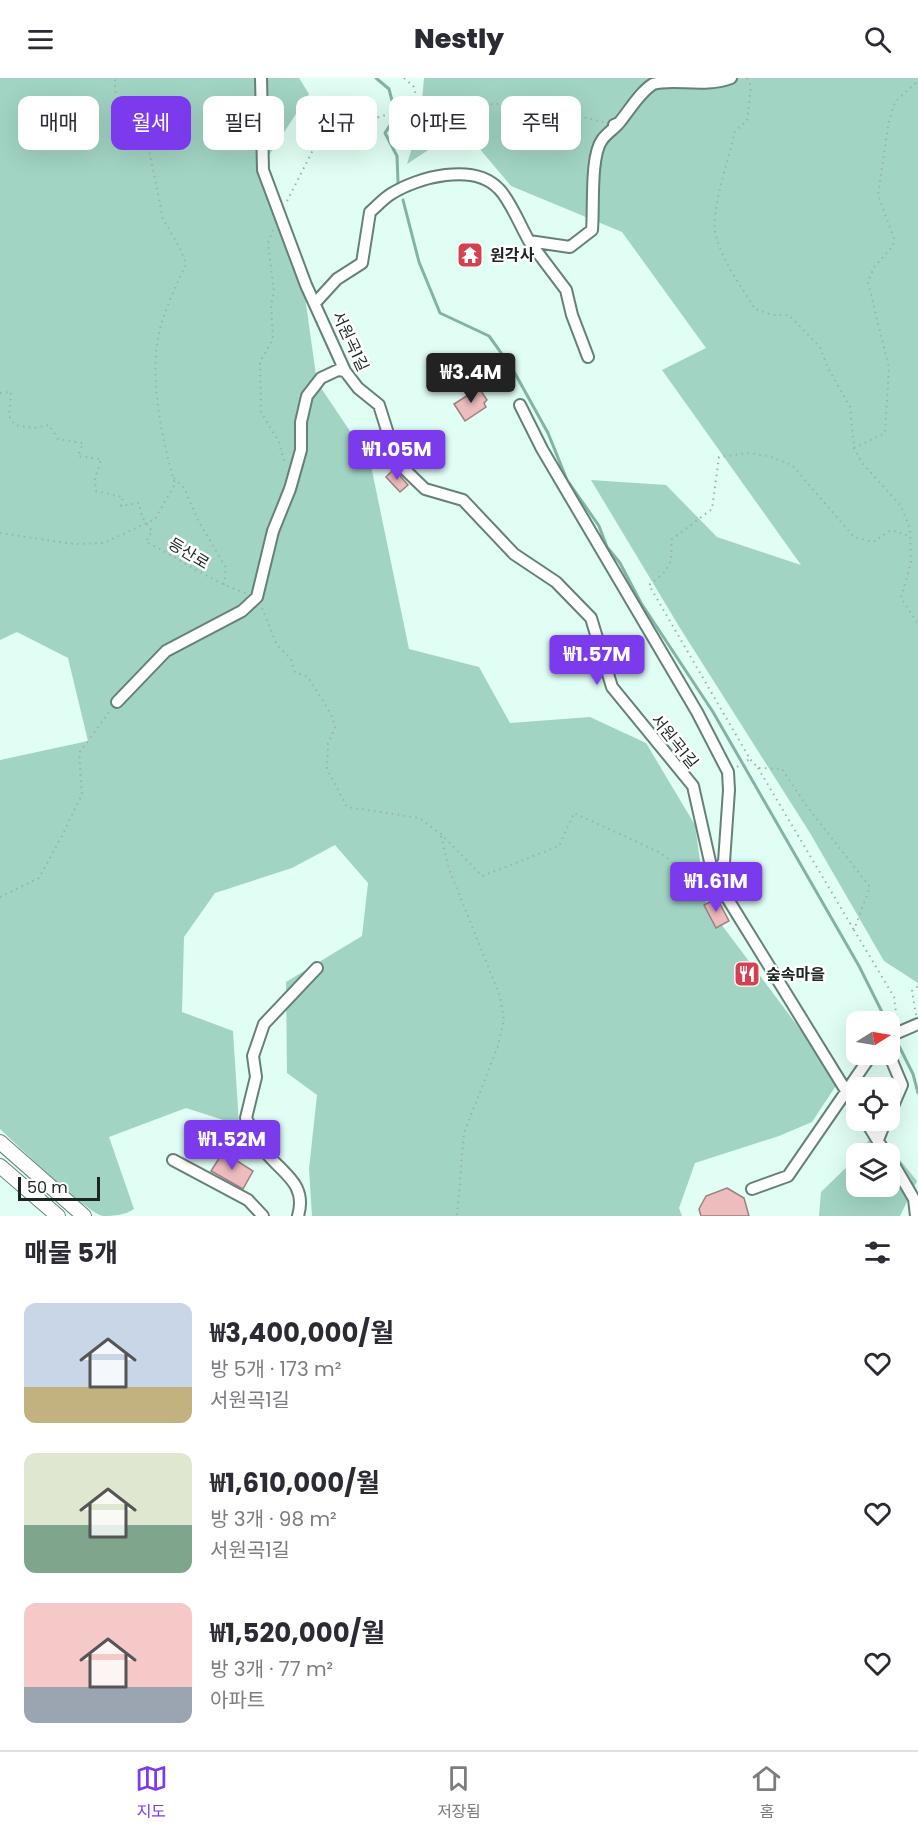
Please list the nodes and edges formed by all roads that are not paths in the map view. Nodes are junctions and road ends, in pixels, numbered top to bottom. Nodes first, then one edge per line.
1 (261, 78) edge
2 (731, 78) edge
3 (529, 242) junction
4 (316, 302) junction
5 (588, 357) dead end
6 (345, 371) junction
7 (520, 405) dead end
8 (117, 702) road end
9 (713, 875) junction
10 (317, 968) dead end
11 (917, 1024) edge
12 (900, 1031) edge
13 (846, 1090) edge
14 (846, 1096) edge
15 (872, 1131) edge
16 (882, 1131) edge
17 (878, 1140) junction
18 (0, 1142) edge
19 (880, 1143) edge
20 (173, 1160) dead end
21 (0, 1166) edge
22 (900, 1175) edge
23 (752, 1189) dead end
24 (58, 1216) edge
25 (84, 1216) edge
26 (263, 1216) edge
27 (298, 1216) edge
28 (916, 1216) edge

1 - 4 street, 서원곡1길
2 - 3 street
3 - 4 street, 서원곡1길
3 - 5 street
4 - 6 street, 서원곡1길
6 - 8 street
6 - 9 street, 서원곡1길
7 - 9 street
9 - 13 street, 서원곡1길
10 - 27 street
11 - 12 street
14 - 23 street
15 - 17 street
16 - 17 street
17 - 19 street
18 - 25 main road
20 - 26 street
21 - 24 main road
22 - 28 street

